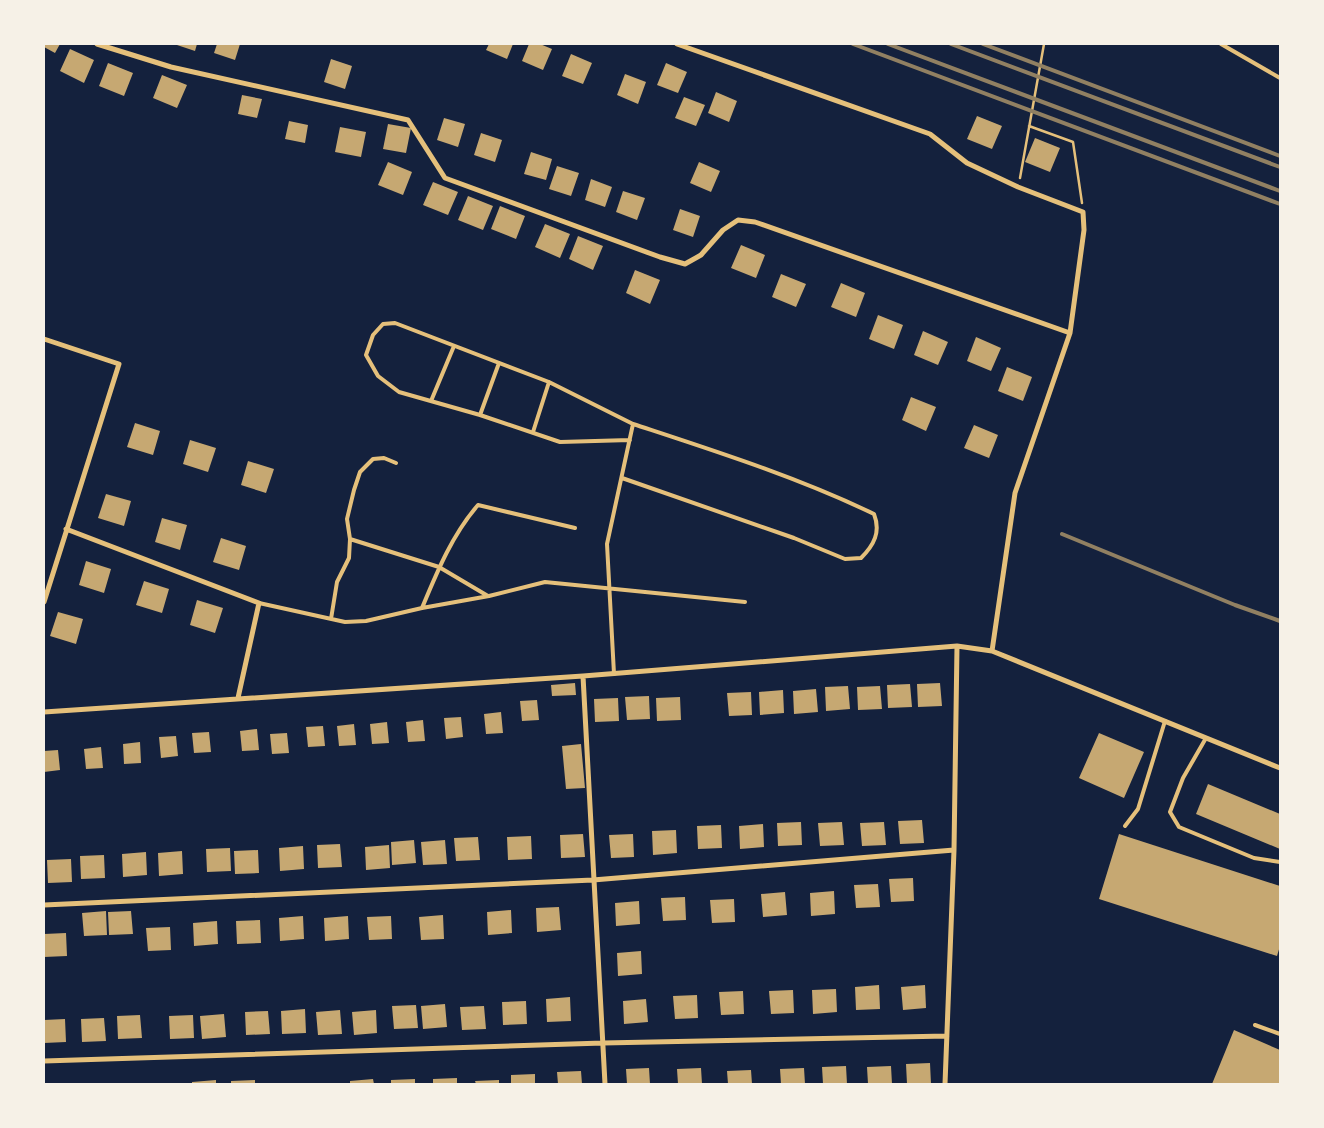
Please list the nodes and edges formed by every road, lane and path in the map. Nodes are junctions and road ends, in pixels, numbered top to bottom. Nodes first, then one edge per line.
1 (96, 44) edge
2 (677, 44) edge
3 (1044, 44) edge
4 (1222, 44) edge
5 (1280, 78) edge
6 (1029, 126) junction
7 (1018, 187) junction
8 (1083, 212) junction
9 (1070, 333) junction
10 (44, 339) edge
11 (454, 346) junction
12 (499, 363) junction
13 (549, 382) junction
14 (431, 401) junction
15 (480, 415) junction
16 (634, 424) junction
17 (533, 432) junction
18 (630, 440) junction
19 (396, 463) dead end
20 (622, 478) junction
21 (575, 528) dead end
22 (66, 529) junction
23 (350, 539) junction
24 (439, 567) junction
25 (610, 587) junction
26 (489, 596) junction
27 (44, 602) edge
28 (745, 602) dead end
29 (259, 604) junction
30 (422, 608) junction
31 (331, 619) junction
32 (956, 646) junction
33 (992, 651) junction
34 (614, 674) junction
35 (583, 676) junction
36 (238, 698) junction
37 (44, 712) edge
38 (1165, 721) junction
39 (1206, 738) junction
40 (1280, 768) edge
41 (1126, 826) dead end
42 (954, 850) junction
43 (1280, 862) edge
44 (593, 880) junction
45 (44, 905) edge
46 (1256, 1025) dead end
47 (1280, 1034) edge
48 (947, 1036) junction
49 (603, 1042) junction
50 (44, 1060) edge
51 (605, 1084) edge
52 (945, 1084) edge

1 - 9 street
2 - 7 street
3 - 6 path
4 - 5 lane
6 - 7 path
6 - 8 path
7 - 8 street
8 - 9 street
9 - 33 street
10 - 22 street
11 - 12 lane
11 - 14 lane
11 - 14 lane
12 - 13 lane
12 - 15 lane
13 - 16 lane
13 - 17 lane
14 - 15 lane
15 - 17 lane
16 - 18 lane
16 - 20 lane
17 - 18 lane
18 - 20 lane
19 - 23 lane
20 - 25 lane
21 - 24 lane
22 - 27 street
22 - 29 street
23 - 24 lane
23 - 31 lane
24 - 26 lane
24 - 30 lane
25 - 26 lane
25 - 28 lane
25 - 34 lane
26 - 30 lane
29 - 31 lane
29 - 36 street
30 - 31 lane
32 - 33 street
32 - 34 street
32 - 42 street
33 - 38 street
34 - 35 street
35 - 36 street
35 - 44 street
36 - 37 street
38 - 39 street
38 - 41 lane
39 - 40 street
39 - 43 lane
42 - 44 street
42 - 48 street
44 - 45 street
44 - 49 street
46 - 47 lane
48 - 49 street
48 - 52 street
49 - 50 street
49 - 51 street

